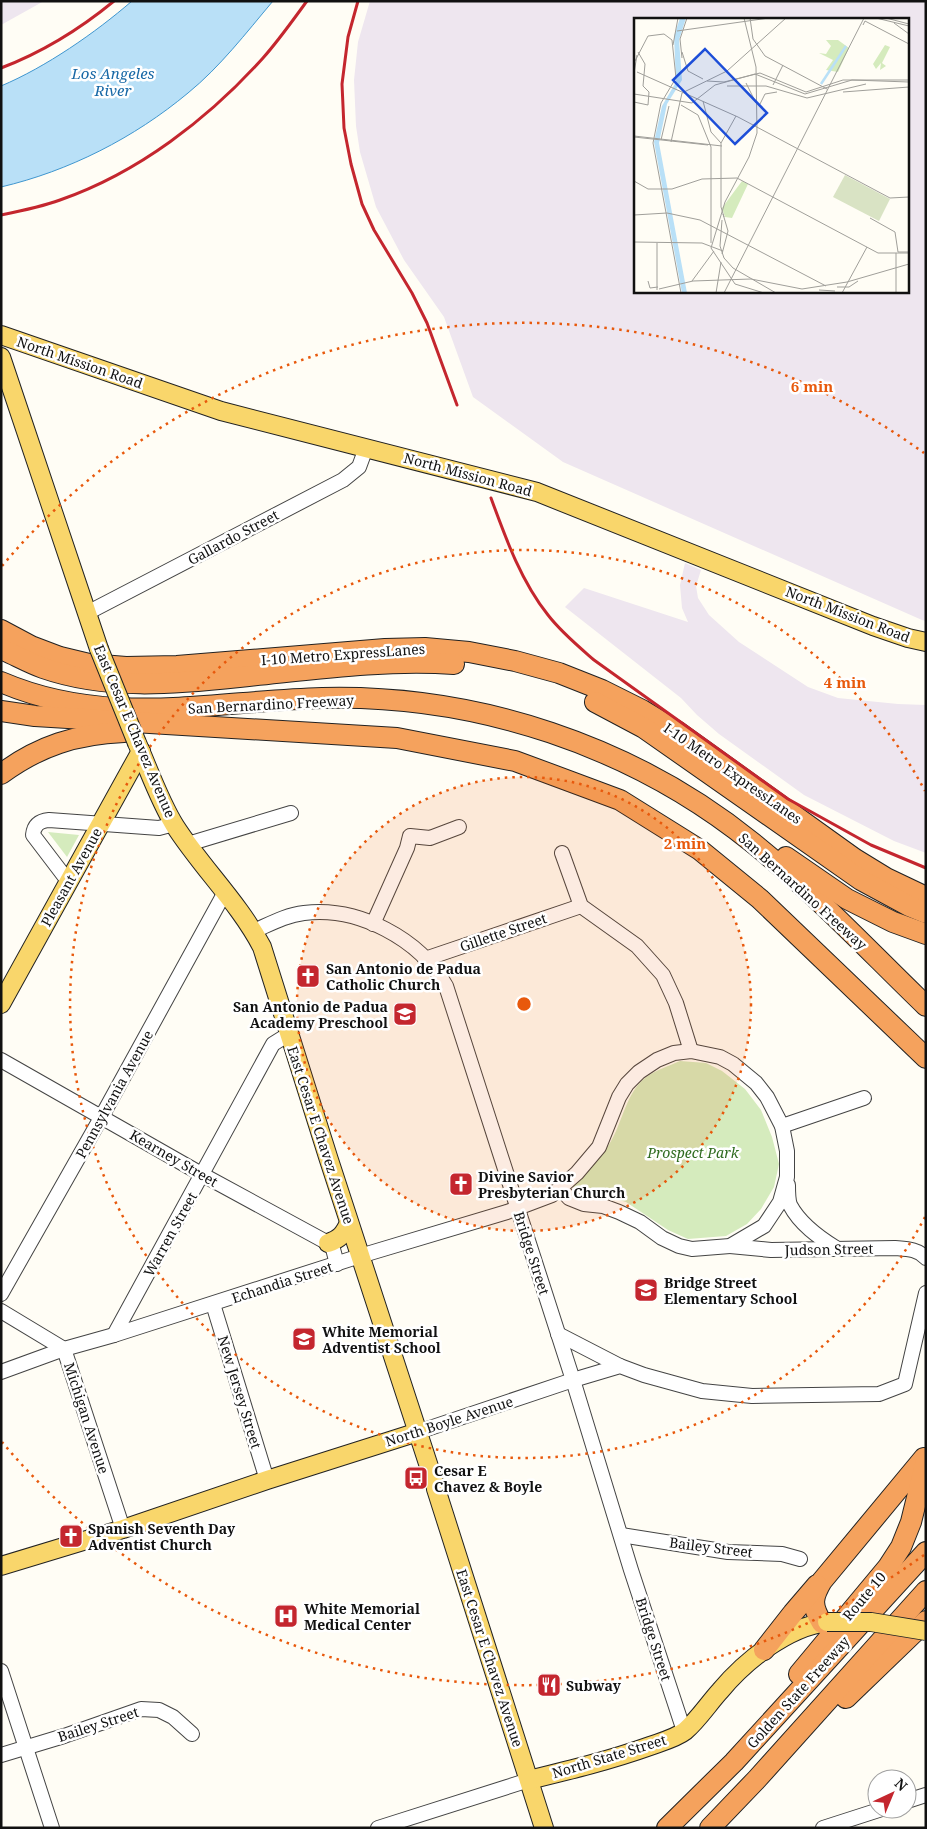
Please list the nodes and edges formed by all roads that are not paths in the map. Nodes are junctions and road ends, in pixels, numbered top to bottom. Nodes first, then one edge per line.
1 (1, 335) edge
2 (1, 357) edge
3 (366, 448) junction
4 (87, 613) junction
5 (1, 630) edge
6 (926, 642) edge
7 (1, 649) edge
8 (1, 682) edge
9 (446, 706) junction
10 (1, 711) edge
11 (220, 727) junction
12 (63, 741) junction
13 (139, 747) junction
14 (1, 756) edge
15 (1, 774) edge
16 (291, 813) dead end
17 (101, 824) junction
18 (174, 824) junction
19 (459, 827) dead end
20 (188, 844) junction
21 (562, 853) dead end
22 (68, 881) junction
23 (225, 892) junction
24 (926, 898) edge
25 (581, 906) junction
26 (926, 913) edge
27 (373, 924) junction
28 (254, 931) junction
29 (926, 934) edge
30 (425, 959) junction
31 (1, 1004) edge
32 (926, 1006) edge
33 (289, 1034) junction
34 (692, 1052) junction
35 (926, 1058) edge
36 (1, 1060) edge
37 (864, 1098) dead end
38 (102, 1116) junction
39 (782, 1126) junction
40 (203, 1175) junction
41 (787, 1177) junction
42 (560, 1188) junction
43 (518, 1208) junction
44 (350, 1223) junction
45 (328, 1243) junction
46 (730, 1246) junction
47 (836, 1248) junction
48 (360, 1256) junction
49 (926, 1258) edge
50 (337, 1264) junction
51 (926, 1293) edge
52 (1, 1294) edge
53 (213, 1304) junction
54 (1, 1311) edge
55 (558, 1334) junction
56 (114, 1336) junction
57 (64, 1349) junction
58 (620, 1366) junction
59 (1, 1372) edge
60 (573, 1380) junction
61 (418, 1432) junction
62 (926, 1457) edge
63 (926, 1461) edge
64 (268, 1480) junction
65 (123, 1529) junction
66 (621, 1535) junction
67 (926, 1552) edge
68 (800, 1559) dead end
69 (1, 1566) edge
70 (822, 1581) junction
71 (926, 1591) edge
72 (926, 1620) edge
73 (824, 1623) junction
74 (926, 1631) edge
75 (764, 1650) junction
76 (1, 1671) edge
77 (684, 1731) junction
78 (192, 1734) dead end
79 (27, 1747) junction
80 (1, 1755) edge
81 (734, 1762) junction
82 (757, 1778) junction
83 (529, 1780) junction
84 (867, 1814) edge
85 (52, 1828) edge
86 (378, 1828) edge
87 (544, 1828) edge
88 (667, 1828) edge
89 (710, 1828) edge
90 (823, 1828) edge

1 - 3 main road, North Mission Road
2 - 4 main road, East Cesar E Chavez Avenue
3 - 4 street, Gallardo Street
3 - 6 main road, North Mission Road
4 - 13 main road, East Cesar E Chavez Avenue, bridge
5 - 24 highway, I-10 Metro ExpressLanes
7 - 26 highway, I-10 Metro ExpressLanes
8 - 9 highway, San Bernardino Freeway
9 - 29 highway
9 - 32 highway, San Bernardino Freeway
10 - 11 highway
11 - 12 highway
11 - 35 highway, San Bernardino Freeway
12 - 14 highway
12 - 15 highway
13 - 17 main road, Pleasant Avenue
13 - 18 main road, East Cesar E Chavez Avenue
16 - 20 street
17 - 18 street
17 - 22 main road, Pleasant Avenue
17 - 22 street
18 - 20 main road, East Cesar E Chavez Avenue
19 - 27 street
20 - 23 main road, East Cesar E Chavez Avenue
21 - 25 street
22 - 31 main road, Pleasant Avenue
23 - 28 main road, East Cesar E Chavez Avenue
23 - 38 street, Pennsylvania Avenue
25 - 30 street, Gillette Street
25 - 34 street
27 - 28 street, Bridge Street
27 - 30 street, Bridge Street
28 - 33 main road, East Cesar E Chavez Avenue
30 - 43 street, Bridge Street
33 - 40 street, Warren Street
33 - 44 main road, East Cesar E Chavez Avenue
34 - 39 street, Echandia Street
34 - 42 street, Echandia Street
36 - 38 street, Kearney Street
37 - 39 street
38 - 40 street, Kearney Street
38 - 52 street, Pennsylvania Avenue
39 - 41 street, Echandia Street
40 - 45 street, Kearney Street
40 - 56 street, Warren Street
41 - 46 street, Echandia Street
41 - 47 street
42 - 43 street, Echandia Street
42 - 46 street, Echandia Street
43 - 48 street, Echandia Street
43 - 55 street, Bridge Street
44 - 45 main road
44 - 48 main road, East Cesar E Chavez Avenue
45 - 50 street
46 - 47 street, Judson Street
47 - 49 street, Judson Street
48 - 50 street, Echandia Street
48 - 61 main road, East Cesar E Chavez Avenue
50 - 53 street, Echandia Street
51 - 58 street
53 - 56 street, Echandia Street
53 - 64 street, New Jersey Street
54 - 57 street, Michigan Avenue
55 - 58 street
55 - 60 street, Bridge Street
56 - 57 street, Echandia Street
57 - 59 street, Echandia Street
57 - 65 street, Michigan Avenue
58 - 60 street, North Boyle Avenue
60 - 61 street, North Boyle Avenue
60 - 66 street, Bridge Street
61 - 64 main road, North Boyle Avenue
61 - 83 main road, East Cesar E Chavez Avenue
62 - 70 highway
63 - 81 highway, Route 10
64 - 65 main road, North Boyle Avenue
65 - 69 main road, North Boyle Avenue
66 - 68 street, Bailey Street
66 - 77 street, Bridge Street
67 - 81 highway, Golden State Freeway
70 - 73 highway
70 - 75 highway
71 - 82 highway, Golden State Freeway
72 - 82 highway
73 - 74 main road, North State Street, bridge
73 - 75 main road, North State Street
75 - 77 main road, North State Street
76 - 79 street
77 - 83 main road, North State Street
78 - 79 street, Bailey Street
79 - 80 street, Bailey Street
79 - 85 street
81 - 88 highway, Golden State Freeway
82 - 89 highway, Golden State Freeway
83 - 86 street, North State Street
83 - 87 main road, East Cesar E Chavez Avenue
84 - 90 street

